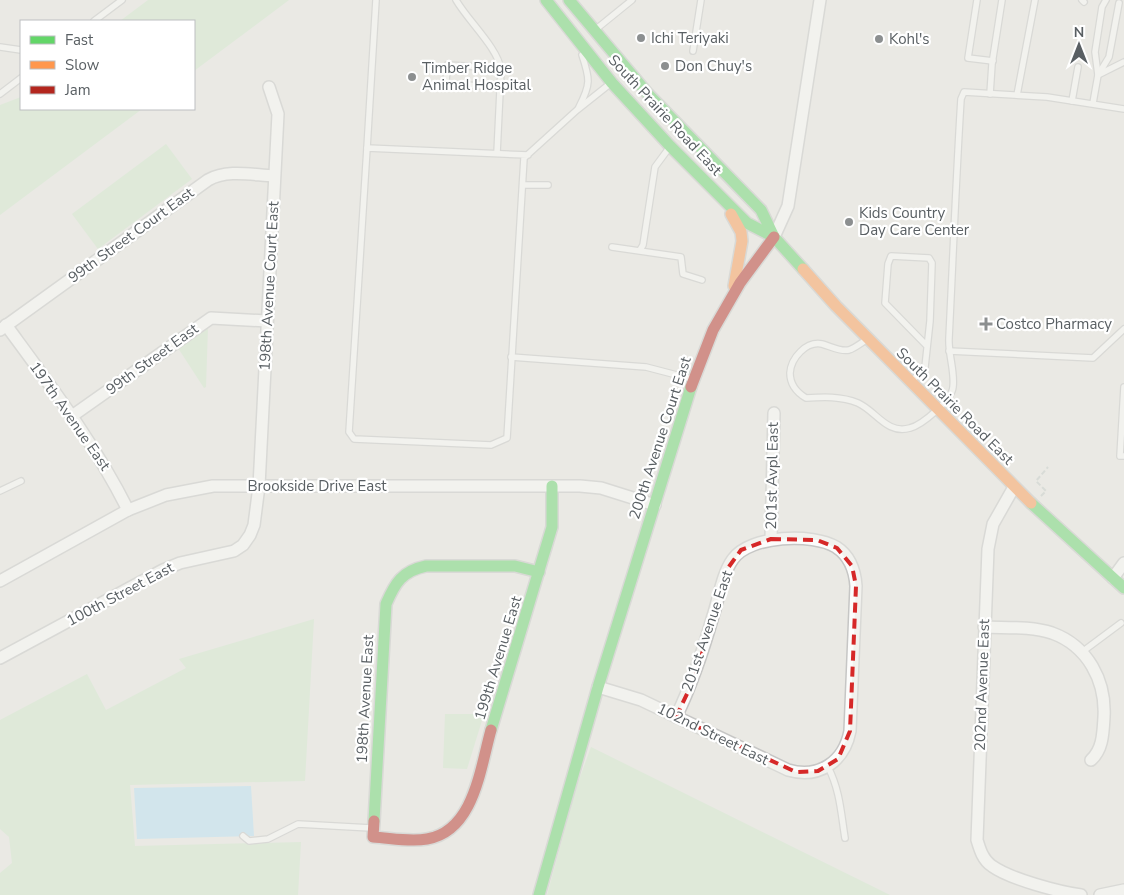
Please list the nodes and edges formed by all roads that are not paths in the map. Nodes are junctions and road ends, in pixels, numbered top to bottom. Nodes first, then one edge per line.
1 (122, 0) edge
2 (376, 0) edge
3 (456, 0) edge
4 (546, 0) edge
5 (569, 0) edge
6 (632, 0) edge
7 (701, 0) edge
8 (820, 0) edge
9 (977, 0) edge
10 (1002, 0) edge
11 (1035, 0) edge
12 (1106, 0) edge
13 (1119, 2) dead end
14 (95, 20) edge
15 (594, 30) junction
16 (578, 41) junction
17 (0, 47) edge
18 (20, 50) edge
19 (693, 51) dead end
20 (993, 62) junction
21 (1124, 62) edge
22 (1078, 66) dead end
23 (501, 68) junction
24 (1098, 75) junction
25 (20, 79) edge
26 (612, 83) junction
27 (501, 87) junction
28 (269, 88) dead end
29 (0, 94) edge
30 (990, 94) junction
31 (1017, 96) junction
32 (1072, 101) junction
33 (1093, 103) junction
34 (1124, 109) edge
35 (577, 110) junction
36 (670, 146) junction
37 (367, 148) junction
38 (497, 154) junction
39 (528, 155) junction
40 (274, 176) junction
41 (522, 185) junction
42 (548, 185) dead end
43 (724, 201) junction
44 (774, 237) junction
45 (612, 247) dead end
46 (640, 250) junction
47 (702, 280) dead end
48 (732, 298) junction
49 (266, 321) junction
50 (3, 328) edge
51 (1124, 329) edge
52 (868, 339) junction
53 (927, 346) junction
54 (949, 351) junction
55 (512, 357) junction
56 (694, 379) junction
57 (910, 382) junction
58 (1124, 387) edge
59 (937, 409) junction
60 (774, 413) dead end
61 (72, 416) junction
62 (1124, 456) edge
63 (22, 481) dead end
64 (259, 486) junction
65 (552, 486) junction
66 (1014, 487) junction
67 (0, 491) edge
68 (654, 505) junction
69 (128, 510) junction
70 (771, 540) junction
71 (1124, 563) edge
72 (539, 572) junction
73 (1112, 578) junction
74 (0, 581) edge
75 (1124, 588) edge
76 (1121, 623) dead end
77 (984, 627) junction
78 (1082, 652) junction
79 (0, 658) edge
80 (598, 687) junction
81 (676, 717) junction
82 (1091, 760) dead end
83 (828, 767) junction
84 (373, 833) junction
85 (243, 836) dead end
86 (845, 838) dead end
87 (1124, 890) edge
88 (539, 895) edge
89 (1081, 895) edge
90 (1100, 895) edge

1 - 14 lane
2 - 37 lane
3 - 23 lane
4 - 16 main road, South Prairie Road East
5 - 15 main road, South Prairie Road East
6 - 15 lane
7 - 19 lane
8 - 44 street, 200th Avenue Court East
9 - 20 lane
10 - 20 lane
11 - 31 lane
12 - 24 lane
13 - 24 lane
15 - 44 main road, South Prairie Road East
16 - 26 main road, South Prairie Road East
16 - 35 lane
17 - 18 lane
20 - 30 lane
21 - 24 lane
22 - 32 lane
23 - 27 lane
23 - 27 lane
24 - 33 lane
25 - 29 lane
26 - 35 lane
26 - 36 main road, South Prairie Road East
27 - 38 lane
28 - 40 street, 198th Avenue Court East
30 - 31 lane
30 - 54 lane
31 - 32 lane
32 - 33 lane
33 - 34 lane
35 - 39 lane
36 - 43 main road, South Prairie Road East
36 - 46 lane
37 - 38 lane
37 - 55 lane
38 - 39 lane
39 - 41 lane
40 - 49 street, 198th Avenue Court East
40 - 50 street, 99th Street Court East
41 - 42 lane
41 - 55 lane
43 - 44 main road, South Prairie Road East
43 - 48 main road
44 - 48 main road, 200th Avenue Court East
44 - 52 main road, South Prairie Road East
45 - 46 lane
46 - 47 lane
48 - 56 main road, 200th Avenue Court East
49 - 61 street, 99th Street East
49 - 64 street, 198th Avenue Court East
50 - 61 street, 197th Avenue East
51 - 54 lane
52 - 57 main road, South Prairie Road East
52 - 59 lane
53 - 53 lane
53 - 57 lane
54 - 59 lane
55 - 56 lane
56 - 68 main road, 200th Avenue Court East
57 - 59 main road, South Prairie Road East
58 - 62 lane
59 - 66 main road, South Prairie Road East
60 - 70 street, 201st Avpl East
61 - 69 street, 197th Avenue East
63 - 67 lane
64 - 65 street, Brookside Drive East
64 - 69 street, Brookside Drive East
64 - 79 street, 100th Street East
65 - 68 street, Brookside Drive East
65 - 72 main road, 199th Avenue East
66 - 73 main road, South Prairie Road East
66 - 77 street, 202nd Avenue East
68 - 80 main road, 200th Avenue Court East
69 - 74 street, Brookside Drive East
70 - 81 street, 201st Avenue East
70 - 83 street, 201st Avenue East
71 - 73 street
72 - 84 main road, 199th Avenue East
72 - 84 main road, 198th Avenue East
73 - 75 main road, South Prairie Road East
76 - 78 lane
77 - 78 street
77 - 89 street, 202nd Avenue East
78 - 82 street
80 - 81 street, 102nd Street East
80 - 88 main road, 200th Avenue Court East
81 - 83 street, 102nd Street East
83 - 86 lane
84 - 85 lane
87 - 90 street

